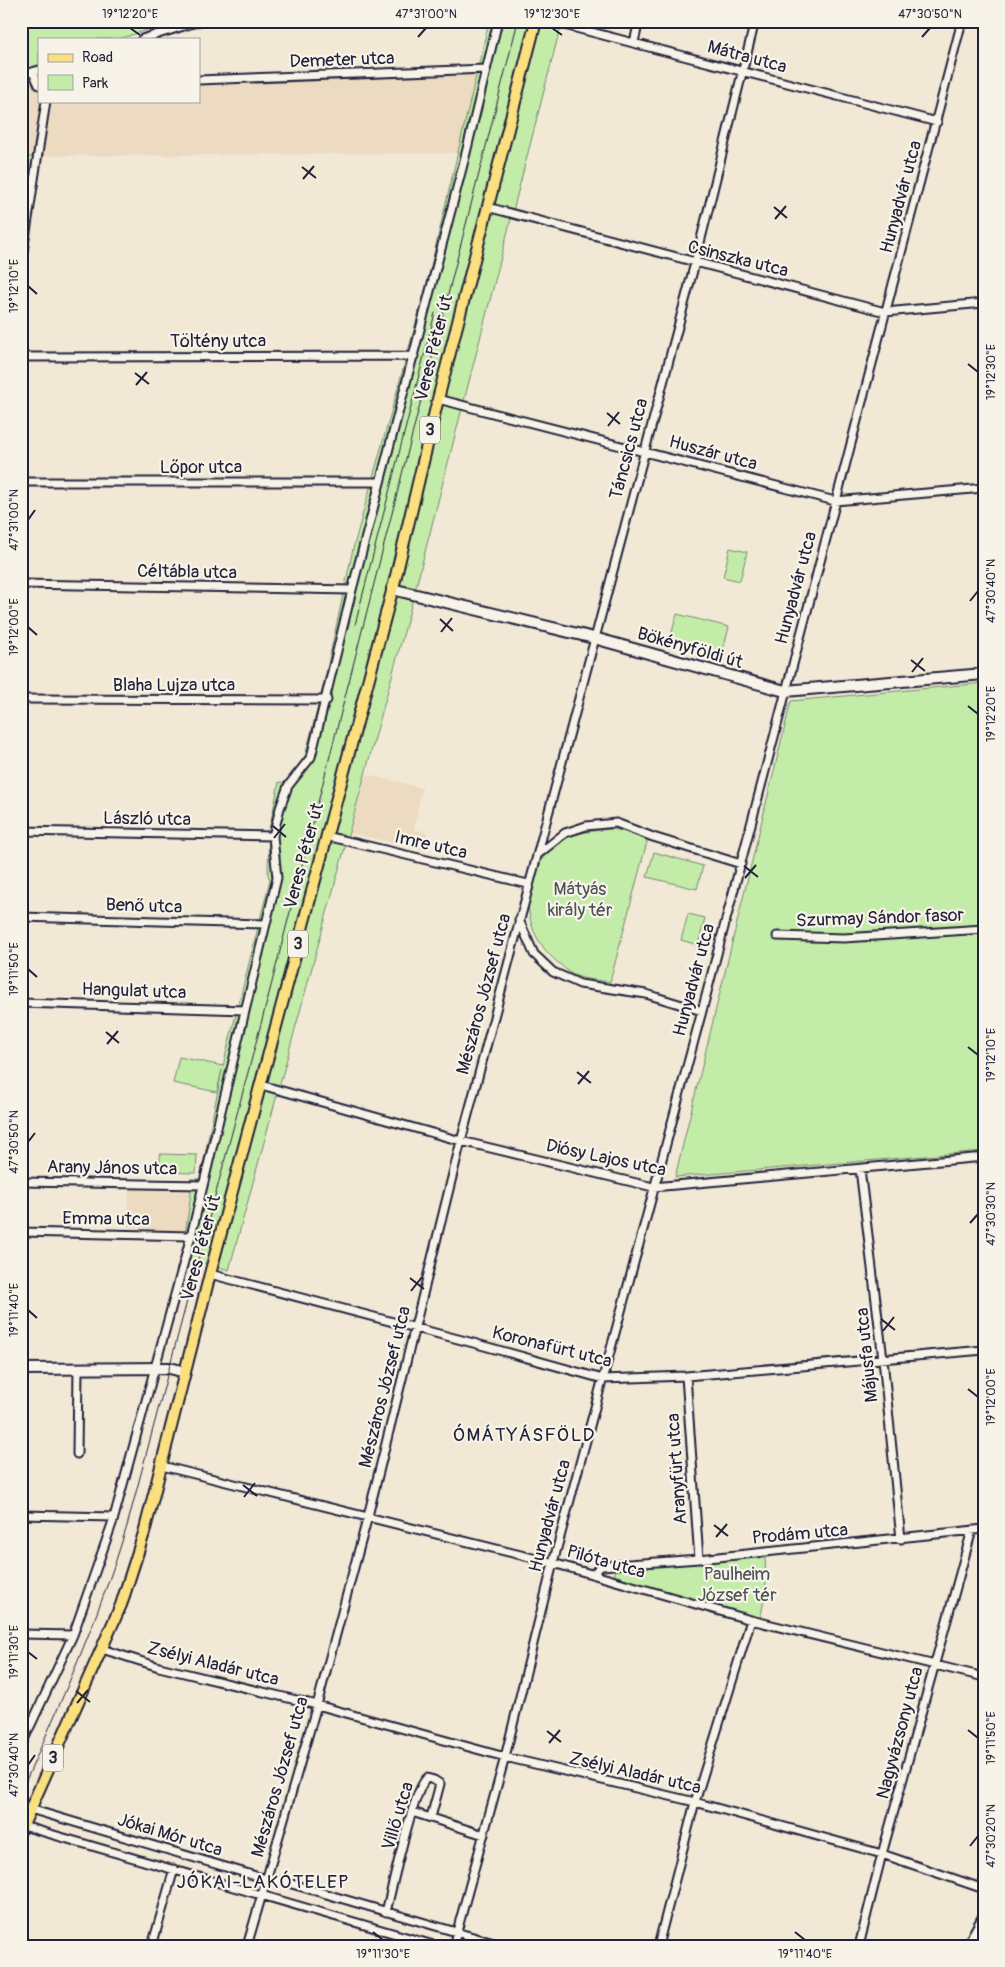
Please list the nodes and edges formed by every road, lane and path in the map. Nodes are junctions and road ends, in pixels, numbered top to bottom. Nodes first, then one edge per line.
1 (200, 21) edge
2 (498, 21) edge
3 (536, 21) edge
4 (549, 21) edge
5 (639, 21) edge
6 (755, 21) edge
7 (962, 21) edge
8 (145, 38) edge
9 (634, 42) junction
10 (486, 69) junction
11 (36, 71) edge
12 (742, 71) junction
13 (21, 75) edge
14 (200, 80) edge
15 (46, 102) edge
16 (937, 122) junction
17 (488, 207) junction
18 (694, 263) junction
19 (21, 265) edge
20 (984, 303) edge
21 (885, 312) junction
22 (414, 356) junction
23 (21, 357) edge
24 (438, 399) junction
25 (644, 450) junction
26 (21, 482) edge
27 (380, 482) junction
28 (984, 488) edge
29 (835, 501) junction
30 (21, 584) edge
31 (392, 589) junction
32 (352, 590) junction
33 (594, 638) junction
34 (984, 674) edge
35 (785, 691) junction
36 (21, 700) edge
37 (327, 700) junction
38 (21, 831) edge
39 (272, 836) junction
40 (326, 836) junction
41 (538, 855) junction
42 (741, 864) junction
43 (528, 884) junction
44 (21, 917) edge
45 (518, 920) junction
46 (266, 924) junction
47 (984, 929) edge
48 (777, 936) dead end
49 (21, 1003) edge
50 (245, 1010) junction
51 (702, 1011) junction
52 (261, 1085) junction
53 (461, 1140) junction
54 (984, 1157) edge
55 (860, 1169) junction
56 (21, 1182) edge
57 (203, 1185) junction
58 (654, 1187) junction
59 (21, 1232) edge
60 (191, 1236) junction
61 (210, 1274) junction
62 (416, 1328) junction
63 (984, 1350) edge
64 (883, 1359) junction
65 (78, 1368) junction
66 (156, 1368) junction
67 (21, 1369) edge
68 (185, 1372) junction
69 (686, 1376) junction
70 (603, 1380) junction
71 (77, 1454) dead end
72 (162, 1466) junction
73 (21, 1515) edge
74 (368, 1516) junction
75 (114, 1517) junction
76 (984, 1529) edge
77 (972, 1530) junction
78 (901, 1539) junction
79 (699, 1559) junction
80 (553, 1562) junction
81 (593, 1574) junction
82 (751, 1620) junction
83 (21, 1634) edge
84 (72, 1635) junction
85 (102, 1649) junction
86 (934, 1666) junction
87 (984, 1677) edge
88 (317, 1705) junction
89 (21, 1746) edge
90 (506, 1757) junction
91 (695, 1802) junction
92 (30, 1809) junction
93 (412, 1812) junction
94 (431, 1817) junction
95 (22, 1828) edge
96 (484, 1835) junction
97 (882, 1854) junction
98 (174, 1869) junction
99 (266, 1879) junction
100 (984, 1889) edge
101 (261, 1895) junction
102 (386, 1912) junction
103 (984, 1917) edge
104 (457, 1933) junction
105 (152, 1946) edge
106 (247, 1946) edge
107 (437, 1946) edge
108 (453, 1946) edge
109 (504, 1946) edge
110 (658, 1946) edge
111 (859, 1946) edge
112 (968, 1946) edge

1 - 8 street
2 - 10 street, Veres Péter út
3 - 17 main road, Veres Péter út / 3
4 - 9 street, Mátra utca
5 - 9 street
6 - 12 street, Táncsics utca
7 - 16 street, Hunyadvár utca
9 - 12 street, Mátra utca
10 - 14 street, Demeter utca
10 - 22 street, Veres Péter út
11 - 13 street
12 - 16 street, Mátra utca
12 - 18 street, Táncsics utca
15 - 19 street
16 - 21 street, Hunyadvár utca
17 - 18 street, Csinszka utca
17 - 24 main road, Veres Péter út / 3
18 - 21 street, Csinszka utca
18 - 25 street, Táncsics utca
20 - 21 street, Csinszka utca
21 - 29 street, Hunyadvár utca
22 - 23 street, Töltény utca
22 - 27 street, Veres Péter út
24 - 25 street, Huszár utca
24 - 31 main road, Veres Péter út / 3
25 - 29 street, Huszár utca
25 - 33 street, Táncsics utca
26 - 27 street, Lőpor utca
27 - 32 street, Veres Péter út
28 - 29 street, Huszár utca
29 - 35 street, Hunyadvár utca
30 - 32 street, Céltábla utca
31 - 33 street, Bökényföldi út
31 - 40 main road, Veres Péter út / 3
32 - 37 street, Veres Péter út
33 - 35 street, Bökényföldi út
33 - 41 street, Táncsics utca
34 - 35 street, Bökényföldi út
35 - 42 street, Hunyadvár utca
36 - 37 street, Blaha Lujza utca
37 - 39 street, Veres Péter út
38 - 39 street, László utca
39 - 46 street, Veres Péter út
40 - 43 street, Imre utca
40 - 52 main road, Veres Péter út / 3
41 - 42 street
41 - 43 street, Táncsics utca
42 - 51 street, Hunyadvár utca
43 - 45 street, Mészáros József utca
44 - 46 street, Benő utca
45 - 51 street
45 - 53 street, Mészáros József utca
46 - 50 street, Veres Péter út
47 - 48 street, Szurmay Sándor fasor
49 - 50 street, Hangulat utca
50 - 57 street, Veres Péter út
51 - 58 street, Hunyadvár utca
52 - 53 street, Diósy Lajos utca
52 - 61 main road, Veres Péter út / 3
53 - 58 street, Diósy Lajos utca
53 - 62 street, Mészáros József utca
54 - 55 street, Diósy Lajos utca
55 - 58 street, Diósy Lajos utca
55 - 64 street, Májusfa utca
56 - 57 street, Arany János utca
57 - 60 street, Veres Péter út
58 - 70 street, Hunyadvár utca
59 - 60 street, Emma utca
60 - 66 street, Veres Péter út
61 - 62 street, Koronafürt utca
61 - 68 main road, Veres Péter út / 3
62 - 70 street, Koronafürt utca
62 - 74 street, Mészáros József utca
63 - 64 street, Koronafürt utca
64 - 69 street, Koronafürt utca
64 - 78 street, Májusfa utca
65 - 66 street
65 - 67 street
65 - 71 street
66 - 68 street
66 - 75 street, Veres Péter út
68 - 72 main road, Veres Péter út / 3
69 - 70 street, Koronafürt utca
69 - 79 street, Aranyfürt utca
70 - 80 street, Hunyadvár utca
72 - 74 street, Pilóta utca
72 - 85 main road, Veres Péter út / 3
73 - 75 street
74 - 80 street, Pilóta utca
74 - 88 street, Mészáros József utca
75 - 84 street, Veres Péter út
76 - 77 street, Prodám utca
77 - 78 street, Prodám utca
77 - 86 street, Nagyvázsony utca
78 - 79 street, Prodám utca
79 - 81 street, Prodám utca
80 - 81 street, Pilóta utca
80 - 90 street, Hunyadvár utca
81 - 82 street, Pilóta utca
82 - 86 street, Pilóta utca
82 - 91 street
83 - 84 street
84 - 89 street, Veres Péter út
85 - 88 street, Zsélyi Aladár utca
85 - 92 main road, Veres Péter út / 3
86 - 87 street, Pilóta utca
86 - 97 street, Nagyvázsony utca
88 - 90 street, Zsélyi Aladár utca
88 - 99 street, Mészáros József utca
90 - 91 street, Zsélyi Aladár utca
90 - 96 street, Hunyadvár utca
91 - 97 street, Zsélyi Aladár utca
91 - 110 street
92 - 95 main road, Veres Péter út / 3
92 - 99 street, Jókai Mór utca
93 - 94 street
93 - 94 street, Villő utca
93 - 102 street, Villő utca
94 - 96 street
95 - 98 street, Jókai Mór utca
96 - 104 street, Hunyadvár utca
97 - 100 street, Zsélyi Aladár utca
97 - 111 street, Nagyvázsony utca
98 - 101 street, Jókai Mór utca
98 - 105 street
99 - 101 street, Mészáros József utca
99 - 102 street, Jókai Mór utca
101 - 106 street, Mészáros József utca
101 - 107 street, Jókai Mór utca
102 - 104 street, Jókai Mór utca
103 - 112 street
104 - 108 street, Hunyadvár utca
104 - 109 street, Jókai Mór utca

